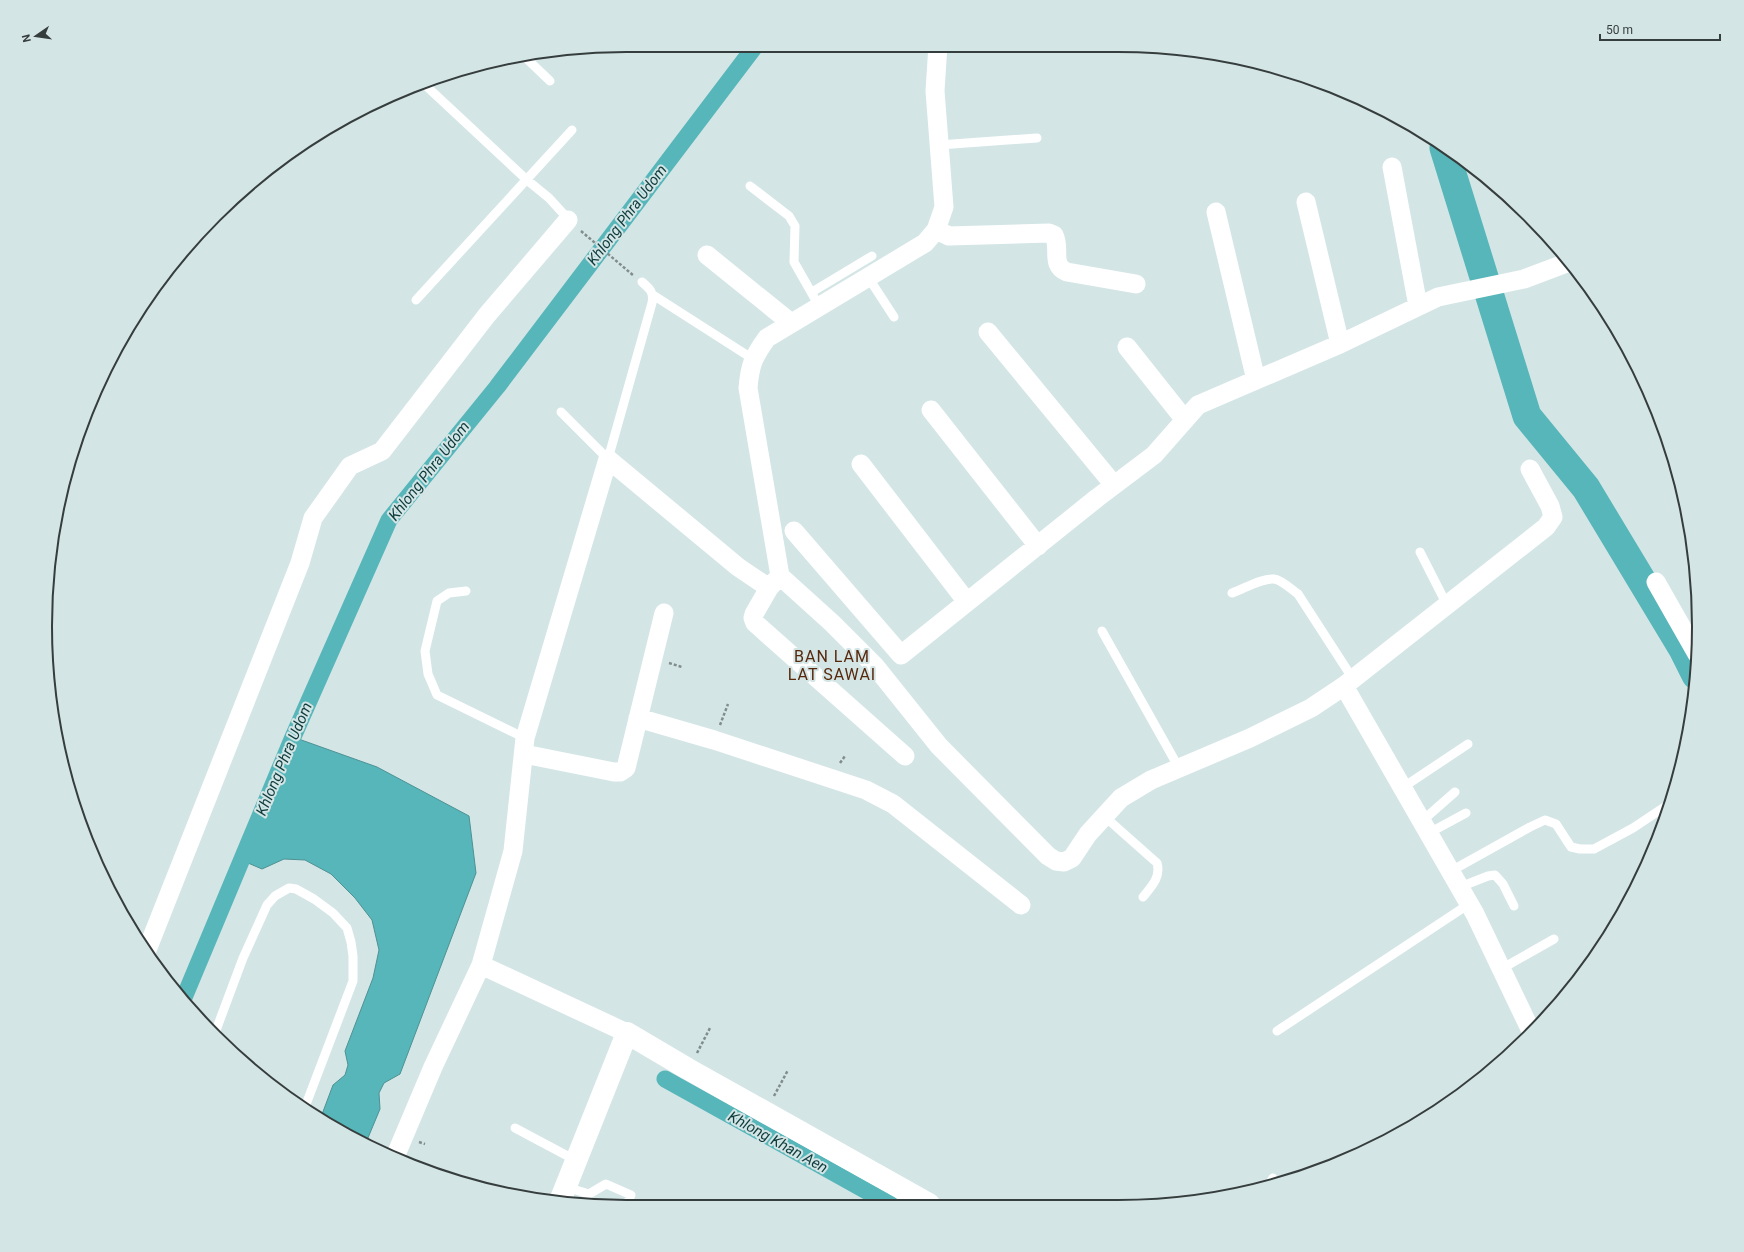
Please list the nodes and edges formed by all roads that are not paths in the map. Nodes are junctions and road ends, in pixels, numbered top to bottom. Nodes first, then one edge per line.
1 (938, 52) edge
2 (529, 61) edge
3 (550, 81) dead end
4 (428, 87) edge
5 (572, 130) dead end
6 (1037, 138) dead end
7 (939, 145) junction
8 (1392, 167) dead end
9 (527, 180) junction
10 (750, 186) dead end
11 (1306, 202) dead end
12 (1216, 212) dead end
13 (570, 221) joint
14 (936, 230) junction
15 (707, 256) dead end
16 (872, 256) dead end
17 (1563, 264) edge
18 (868, 276) junction
19 (642, 282) road end
20 (1136, 284) dead end
21 (653, 296) junction
22 (816, 299) junction
23 (416, 300) dead end
24 (1418, 306) junction
25 (894, 317) dead end
26 (791, 323) junction
27 (988, 332) dead end
28 (1340, 344) junction
29 (1127, 347) dead end
30 (753, 359) junction
31 (1256, 380) junction
32 (931, 410) dead end
33 (561, 412) dead end
34 (1185, 420) junction
35 (608, 459) junction
36 (861, 464) dead end
37 (1530, 469) dead end
38 (1114, 485) junction
39 (794, 531) dead end
40 (1038, 546) junction
41 (1420, 552) dead end
42 (774, 582) junction
43 (1656, 582) dead end
44 (466, 591) dead end
45 (1232, 593) dead end
46 (967, 602) junction
47 (1448, 605) junction
48 (664, 613) dead end
49 (1102, 631) dead end
50 (1692, 644) edge
51 (1349, 683) junction
52 (638, 718) junction
53 (1468, 744) dead end
54 (524, 746) junction
55 (905, 756) dead end
56 (1179, 768) junction
57 (1402, 788) junction
58 (1455, 792) dead end
59 (1663, 808) edge
60 (1466, 813) dead end
61 (1104, 816) junction
62 (1425, 827) junction
63 (1451, 871) junction
64 (1460, 887) junction
65 (1143, 897) dead end
66 (1469, 904) junction
67 (1021, 905) dead end
68 (1514, 906) dead end
69 (1554, 939) dead end
70 (149, 945) edge
71 (481, 965) junction
72 (1501, 969) junction
73 (1529, 1027) edge
74 (217, 1028) edge
75 (1277, 1031) dead end
76 (627, 1033) junction
77 (307, 1103) edge
78 (515, 1128) dead end
79 (397, 1152) edge
80 (577, 1160) junction
81 (563, 1194) edge
82 (629, 1200) edge
83 (922, 1200) edge

1 - 7 street
2 - 3 lane
4 - 9 lane
5 - 9 lane
6 - 7 lane
7 - 14 street
8 - 24 street
9 - 13 lane
9 - 23 lane
10 - 22 lane
11 - 28 street
12 - 31 street
13 - 70 street
14 - 18 street
14 - 20 street
15 - 26 street
16 - 22 lane
17 - 24 street
18 - 22 street
18 - 25 lane
19 - 21 lane
21 - 30 lane
21 - 35 lane
22 - 26 street
24 - 28 street
26 - 30 street
27 - 38 street
28 - 31 street
29 - 34 street
30 - 42 street
31 - 34 street
32 - 40 street
33 - 35 lane
34 - 38 street
35 - 42 street
35 - 54 street
36 - 46 street
37 - 47 street
38 - 40 street
39 - 46 street
40 - 46 street
41 - 47 lane
42 - 55 street
42 - 61 street
43 - 50 street
44 - 54 lane
45 - 51 lane
47 - 51 street
48 - 52 street
49 - 56 lane
51 - 56 street
51 - 57 street
52 - 54 street
52 - 67 street
53 - 57 lane
54 - 71 street
56 - 61 street
57 - 62 street
58 - 62 lane
59 - 63 lane
60 - 62 lane
61 - 65 lane
62 - 63 street
63 - 64 street
64 - 66 street
64 - 68 lane
66 - 72 street
66 - 75 lane
69 - 72 lane
71 - 76 street
71 - 79 street
72 - 73 street
74 - 77 lane
76 - 80 street
76 - 83 street
78 - 80 lane
80 - 81 street
81 - 82 lane

